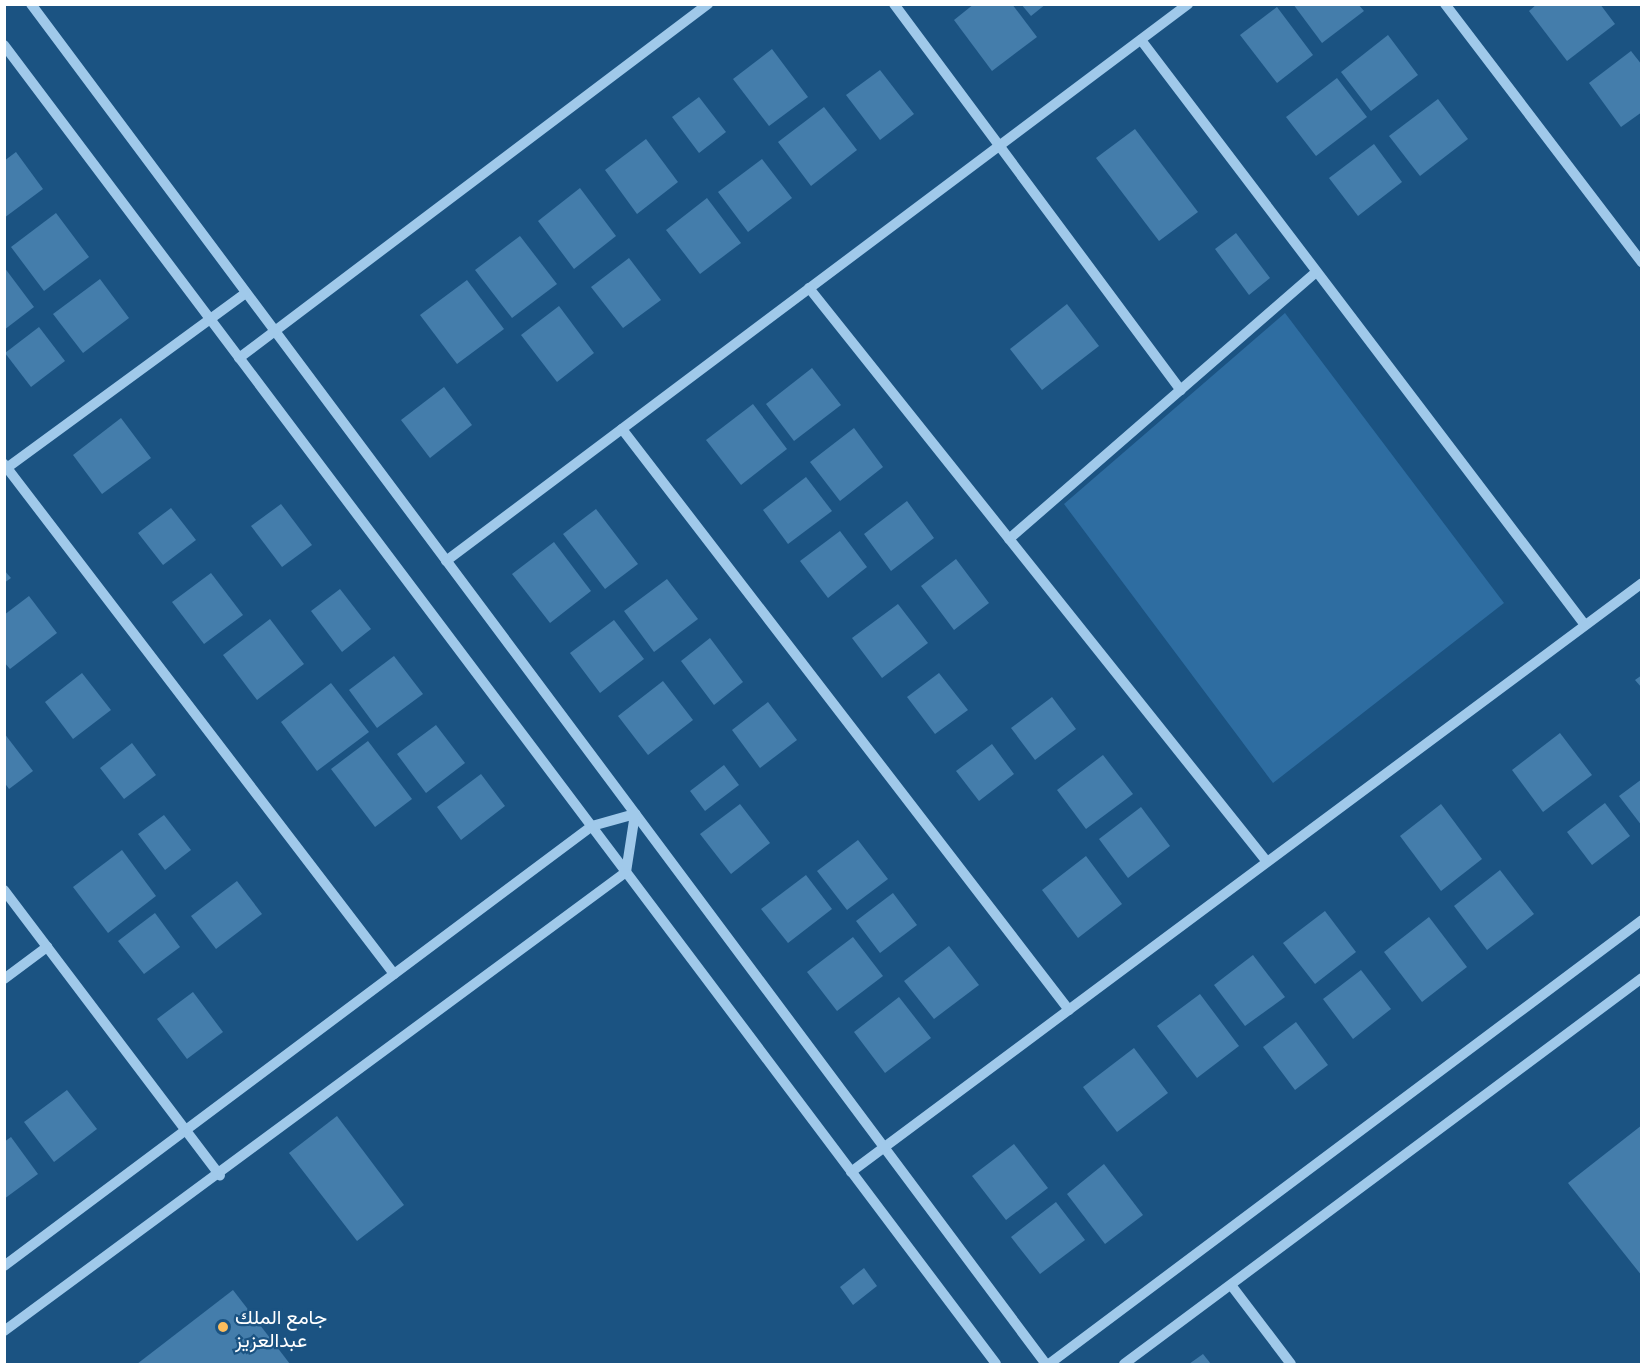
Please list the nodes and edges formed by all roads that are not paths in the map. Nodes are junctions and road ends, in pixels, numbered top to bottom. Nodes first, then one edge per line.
1 (31, 4) edge
2 (708, 4) edge
3 (894, 4) edge
4 (1188, 4) edge
5 (1445, 4) edge
6 (1141, 40) junction
7 (4, 45) edge
8 (1000, 146) junction
9 (1641, 263) edge
10 (1316, 272) junction
11 (809, 288) junction
12 (246, 293) junction
13 (210, 319) junction
14 (274, 331) junction
15 (239, 358) junction
16 (1180, 390) junction
17 (622, 429) junction
18 (6, 468) edge
19 (1009, 539) junction
20 (446, 561) junction
21 (1641, 583) edge
22 (1585, 626) junction
23 (635, 814) junction
24 (592, 826) junction
25 (1267, 862) junction
26 (626, 872) junction
27 (4, 890) edge
28 (1641, 920) edge
29 (47, 947) junction
30 (394, 974) junction
31 (1641, 978) edge
32 (4, 979) edge
33 (1069, 1010) junction
34 (186, 1131) junction
35 (884, 1148) junction
36 (851, 1172) junction
37 (220, 1176) junction
38 (4, 1266) edge
39 (1231, 1285) junction
40 (4, 1331) edge
41 (996, 1365) edge
42 (1048, 1365) edge
43 (1124, 1365) edge
44 (1291, 1365) edge

1 - 12 street
2 - 14 street
3 - 8 street
4 - 6 street
5 - 9 street
6 - 8 street
6 - 10 street
7 - 13 street
8 - 11 street
8 - 16 street
10 - 16 street
10 - 22 street
11 - 17 street
11 - 19 street
12 - 13 street
12 - 14 street
13 - 15 street
13 - 18 street
14 - 15 street
14 - 20 street
15 - 24 street
16 - 19 street
17 - 20 street
17 - 33 street
18 - 30 street
19 - 25 street
20 - 23 street
21 - 22 street
22 - 25 street
23 - 24 street
23 - 26 street
23 - 35 street
24 - 26 street
24 - 30 street
25 - 33 street
26 - 36 street
26 - 37 street
27 - 29 street
28 - 42 street
29 - 32 street
29 - 34 street
30 - 34 street
31 - 39 street
33 - 35 street
34 - 37 street
34 - 38 street
35 - 36 street
35 - 42 street
36 - 41 street
37 - 40 street
39 - 43 street
39 - 44 street

